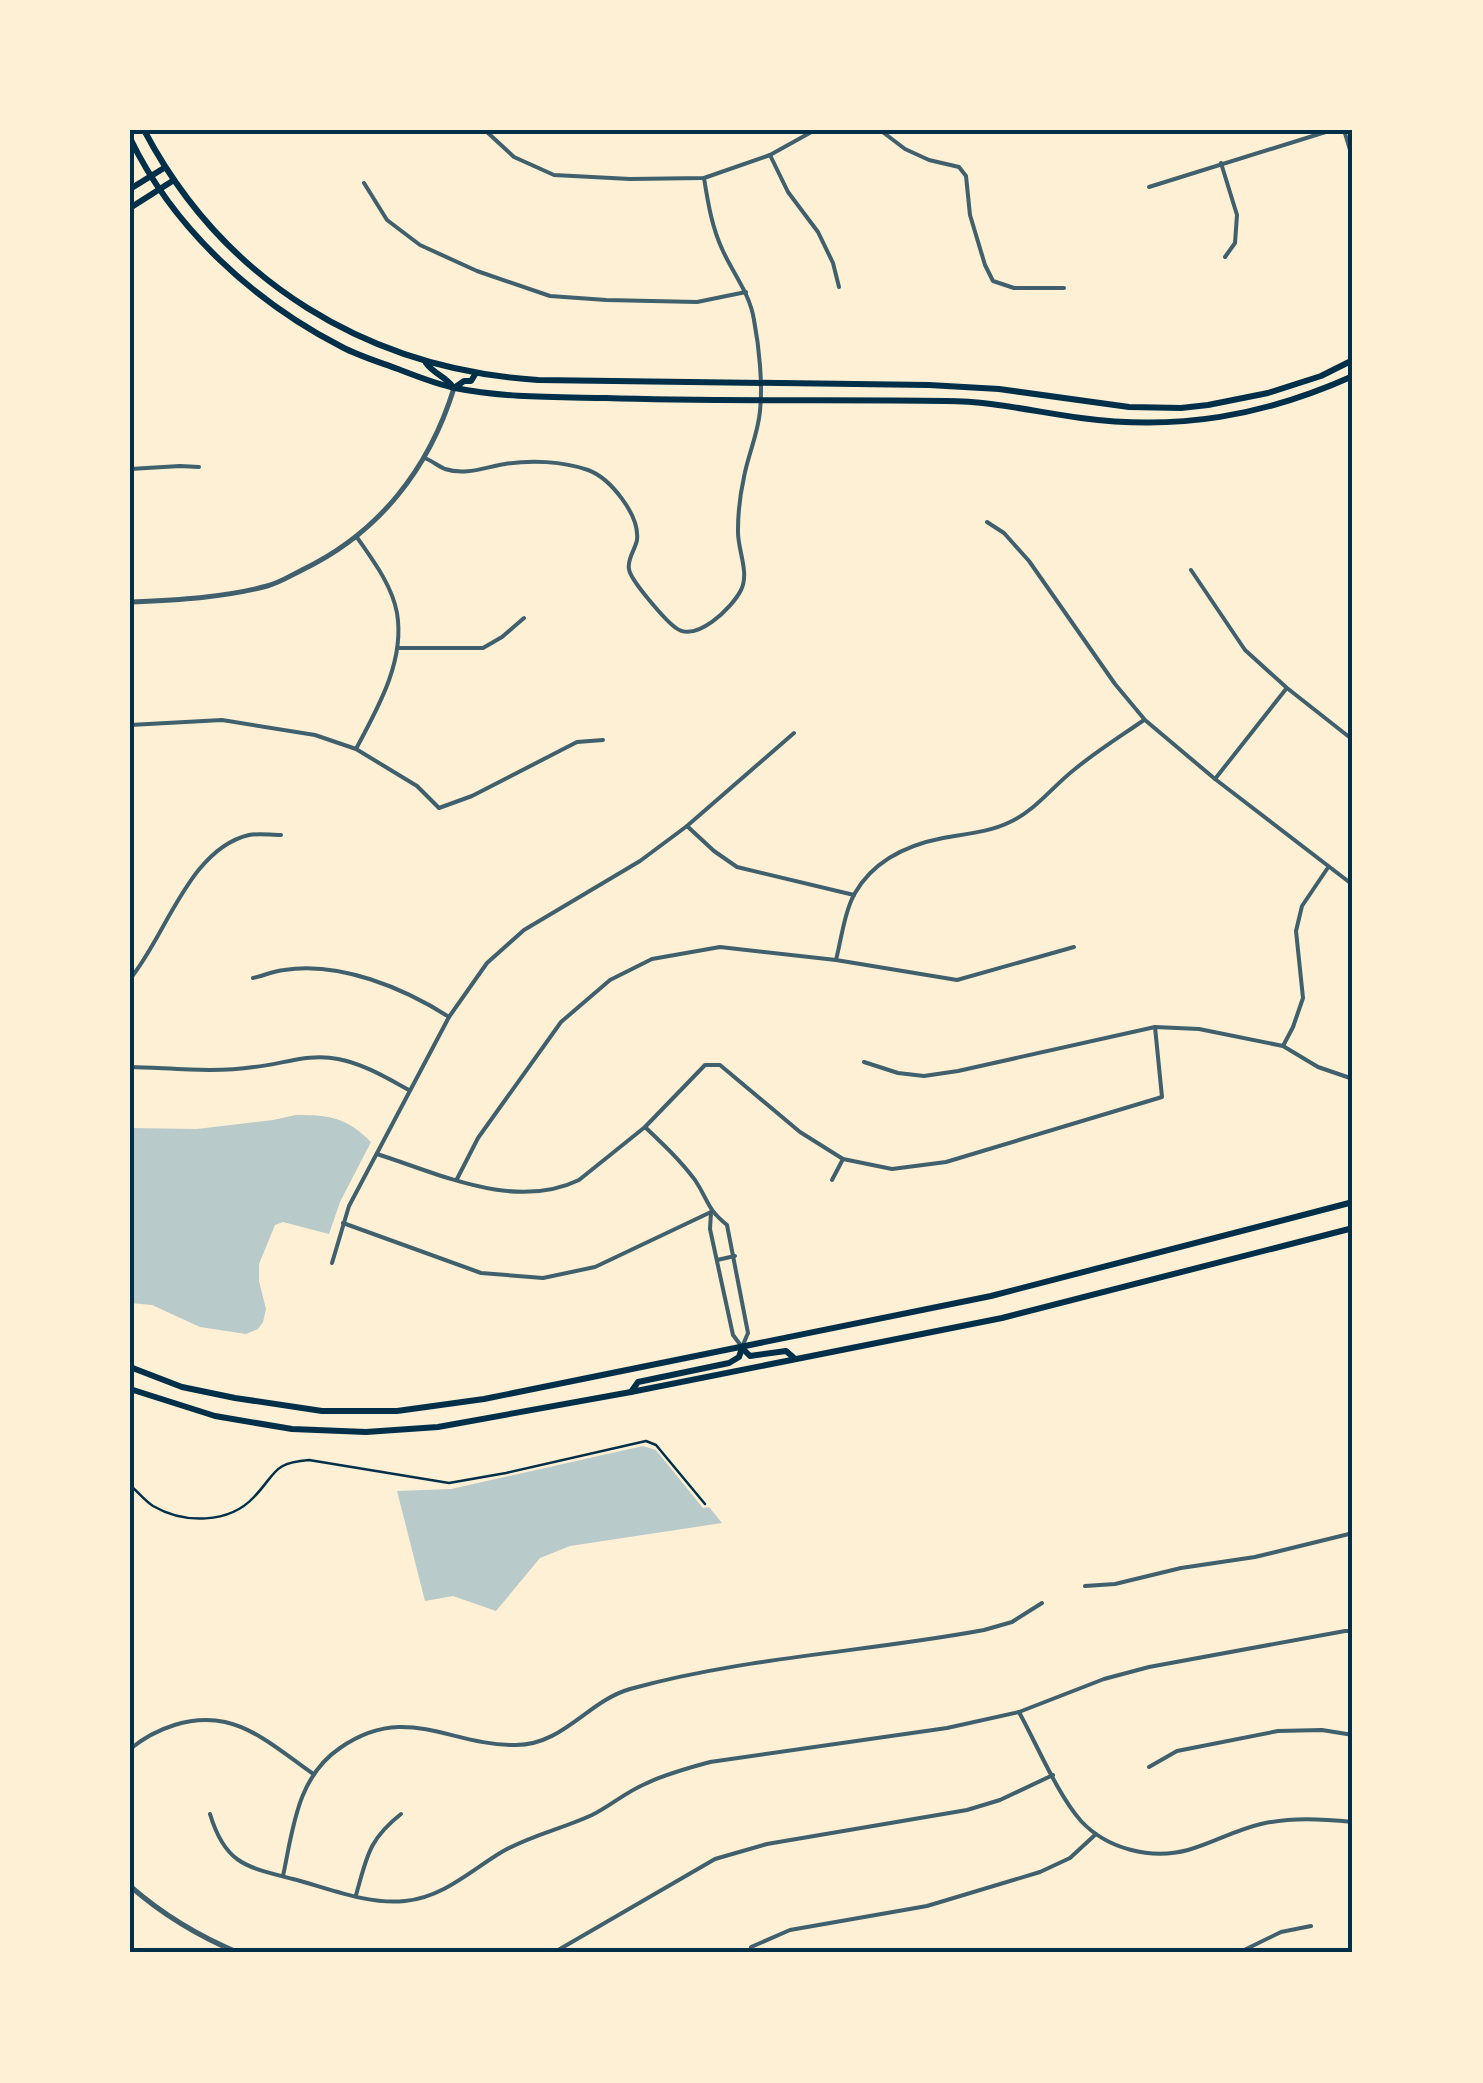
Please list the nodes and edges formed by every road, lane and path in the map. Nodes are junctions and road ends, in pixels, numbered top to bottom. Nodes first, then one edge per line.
1 (144, 130) edge
2 (815, 130) edge
3 (880, 130) edge
4 (1332, 130) edge
5 (1344, 130) edge
6 (488, 133) dead end
7 (130, 138) edge
8 (770, 156) junction
9 (1353, 160) edge
10 (1221, 164) junction
11 (164, 168) junction
12 (152, 176) junction
13 (704, 178) junction
14 (174, 180) junction
15 (364, 183) dead end
16 (1150, 187) dead end
17 (130, 189) edge
18 (161, 189) junction
19 (130, 208) edge
20 (1225, 257) dead end
21 (839, 286) dead end
22 (1064, 288) dead end
23 (746, 292) junction
24 (1353, 360) edge
25 (424, 361) junction
26 (476, 373) junction
27 (1353, 376) edge
28 (760, 384) junction
29 (454, 388) junction
30 (760, 400) junction
31 (425, 458) junction
32 (199, 468) dead end
33 (130, 469) edge
34 (987, 522) dead end
35 (356, 536) junction
36 (1191, 570) dead end
37 (130, 602) edge
38 (524, 618) dead end
39 (398, 648) junction
40 (1287, 688) junction
41 (1145, 720) junction
42 (130, 725) edge
43 (794, 734) dead end
44 (603, 740) dead end
45 (1353, 740) edge
46 (356, 749) junction
47 (1215, 779) junction
48 (687, 826) junction
49 (280, 835) dead end
50 (1328, 868) junction
51 (1353, 886) edge
52 (854, 895) junction
53 (1074, 948) dead end
54 (836, 960) junction
55 (253, 978) dead end
56 (130, 979) edge
57 (449, 1017) junction
58 (1156, 1027) junction
59 (1283, 1046) junction
60 (864, 1062) dead end
61 (130, 1067) edge
62 (1353, 1080) edge
63 (409, 1090) junction
64 (645, 1127) junction
65 (378, 1154) junction
66 (843, 1159) junction
67 (457, 1179) junction
68 (832, 1180) dead end
69 (1353, 1202) edge
70 (711, 1212) junction
71 (343, 1223) junction
72 (1353, 1228) edge
73 (735, 1256) junction
74 (717, 1260) junction
75 (332, 1263) dead end
76 (742, 1348) junction
77 (794, 1358) junction
78 (130, 1367) edge
79 (182, 1387) junction
80 (130, 1389) edge
81 (632, 1392) junction
82 (177, 1405) junction
83 (130, 1485) edge
84 (705, 1504) dead end
85 (1353, 1532) edge
86 (1085, 1586) dead end
87 (1042, 1603) dead end
88 (1353, 1632) edge
89 (1019, 1712) junction
90 (1353, 1735) edge
91 (130, 1749) edge
92 (1149, 1767) dead end
93 (312, 1773) junction
94 (1053, 1774) junction
95 (210, 1814) dead end
96 (401, 1814) dead end
97 (1353, 1822) edge
98 (1096, 1834) junction
99 (282, 1876) junction
100 (130, 1886) edge
101 (356, 1896) junction
102 (1311, 1926) dead end
103 (750, 1947) dead end
104 (238, 1953) edge
105 (553, 1953) edge
106 (1238, 1953) edge

1 - 11 main road
2 - 8 street
3 - 22 street
4 - 10 street
5 - 9 street
6 - 13 street
7 - 12 main road
8 - 13 street
8 - 21 street
10 - 16 street
10 - 20 street
11 - 12 main road
11 - 14 main road
12 - 17 main road
12 - 18 main road
13 - 23 street
14 - 18 main road
14 - 25 main road
15 - 23 street
18 - 19 main road
18 - 29 main road
23 - 28 street
24 - 28 main road
25 - 26 main road
25 - 29 main road
26 - 28 main road
26 - 29 main road
27 - 30 main road
28 - 30 street
29 - 30 main road
29 - 31 street
30 - 31 street
31 - 35 street
32 - 33 street
34 - 41 street
35 - 37 street
35 - 39 street
36 - 40 street
38 - 39 street
39 - 46 street
40 - 45 street
40 - 47 street
41 - 47 street
41 - 52 street
42 - 46 street
43 - 48 street
44 - 46 street
47 - 50 street
48 - 52 street
48 - 57 street
49 - 56 street
50 - 51 street
50 - 59 street
52 - 54 street
53 - 54 street
54 - 67 street
55 - 57 street
57 - 63 street
58 - 59 street
58 - 60 street
58 - 66 street
59 - 62 street
61 - 63 street
63 - 65 street
64 - 66 street
64 - 67 street
64 - 70 street
65 - 67 street
65 - 71 street
66 - 68 street
69 - 76 main road
70 - 71 street
70 - 73 street
70 - 74 street
71 - 75 street
72 - 77 main road
73 - 74 street
73 - 76 street
74 - 76 street
76 - 77 main road
76 - 79 main road
76 - 81 main road
77 - 81 main road
78 - 79 main road
79 - 82 main road
80 - 82 main road
81 - 82 main road
83 - 84 path
85 - 86 street
87 - 93 street
88 - 89 street
89 - 94 street
89 - 101 street
90 - 92 street
91 - 93 street
93 - 99 street
94 - 98 street
94 - 105 street
95 - 99 street
96 - 101 street
97 - 98 street
98 - 103 street
99 - 101 street
100 - 104 street
102 - 106 street

